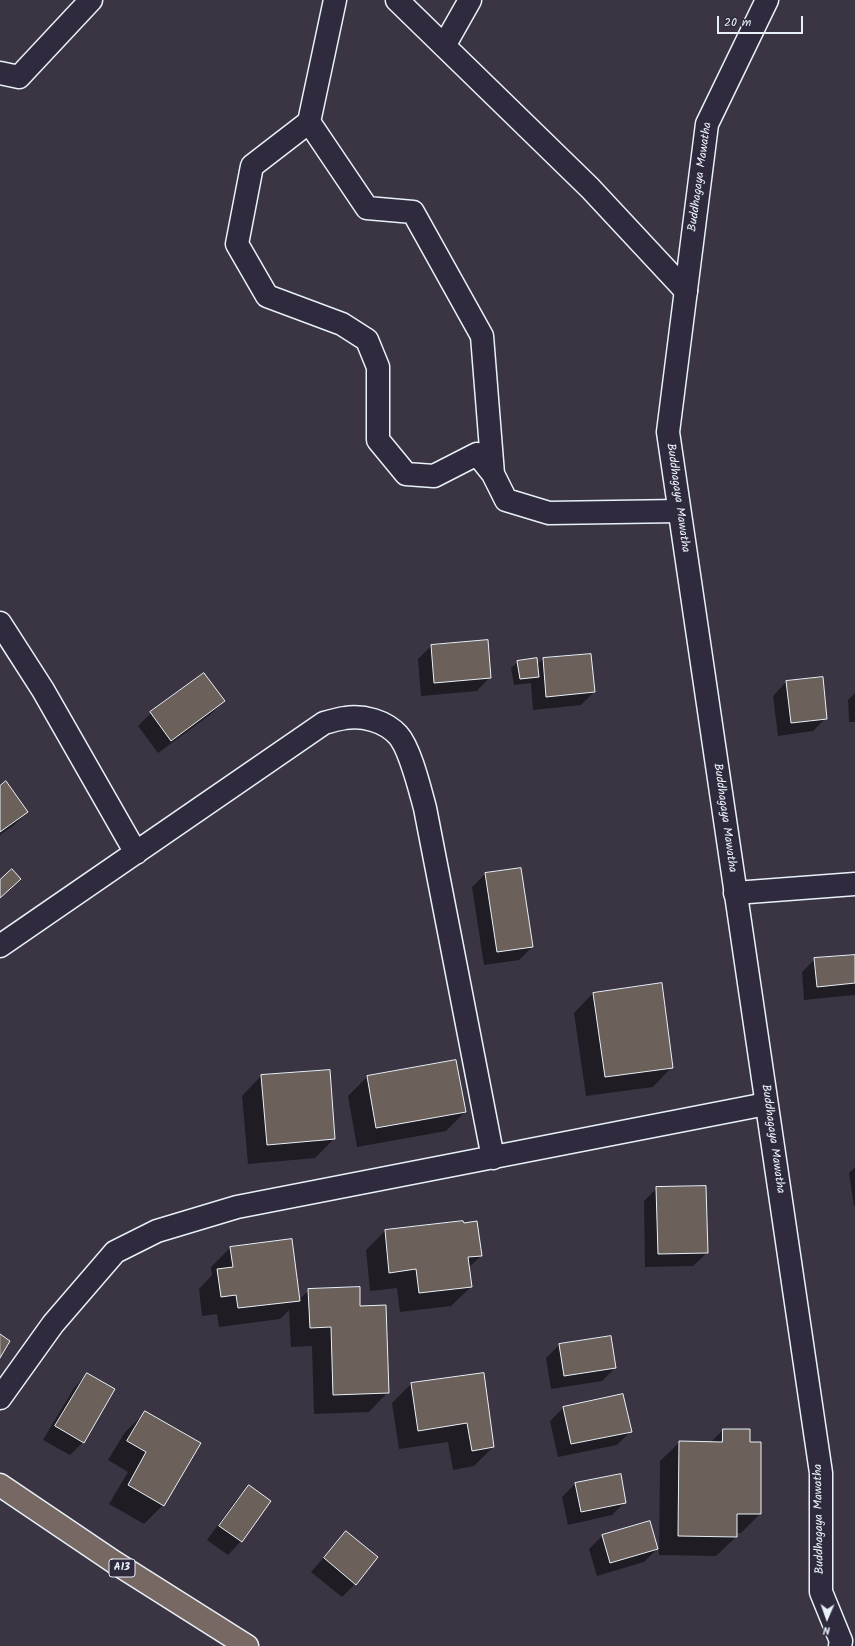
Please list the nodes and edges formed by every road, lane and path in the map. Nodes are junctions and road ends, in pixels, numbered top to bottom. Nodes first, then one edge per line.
1 (91, 0) edge
2 (335, 0) edge
3 (397, 0) edge
4 (470, 0) edge
5 (767, 0) edge
6 (444, 46) junction
7 (0, 73) edge
8 (309, 122) junction
9 (686, 291) junction
10 (493, 474) junction
11 (679, 510) junction
12 (0, 623) edge
13 (136, 853) junction
14 (855, 884) edge
15 (735, 893) junction
16 (0, 946) edge
17 (766, 1104) junction
18 (493, 1158) junction
19 (0, 1398) edge
20 (0, 1485) edge
21 (247, 1646) edge
22 (840, 1646) edge

1 - 7 street
2 - 8 street
3 - 6 street
4 - 6 street
5 - 9 street, Buddhagaya Mawatha
6 - 9 street
8 - 10 street
8 - 10 street
9 - 11 street, Buddhagaya Mawatha
10 - 11 street
11 - 15 street, Buddhagaya Mawatha
12 - 13 street
13 - 16 street
13 - 18 street
14 - 15 street
15 - 17 street, Buddhagaya Mawatha
17 - 18 street
17 - 22 street, Buddhagaya Mawatha
18 - 19 street
20 - 21 highway, A13

